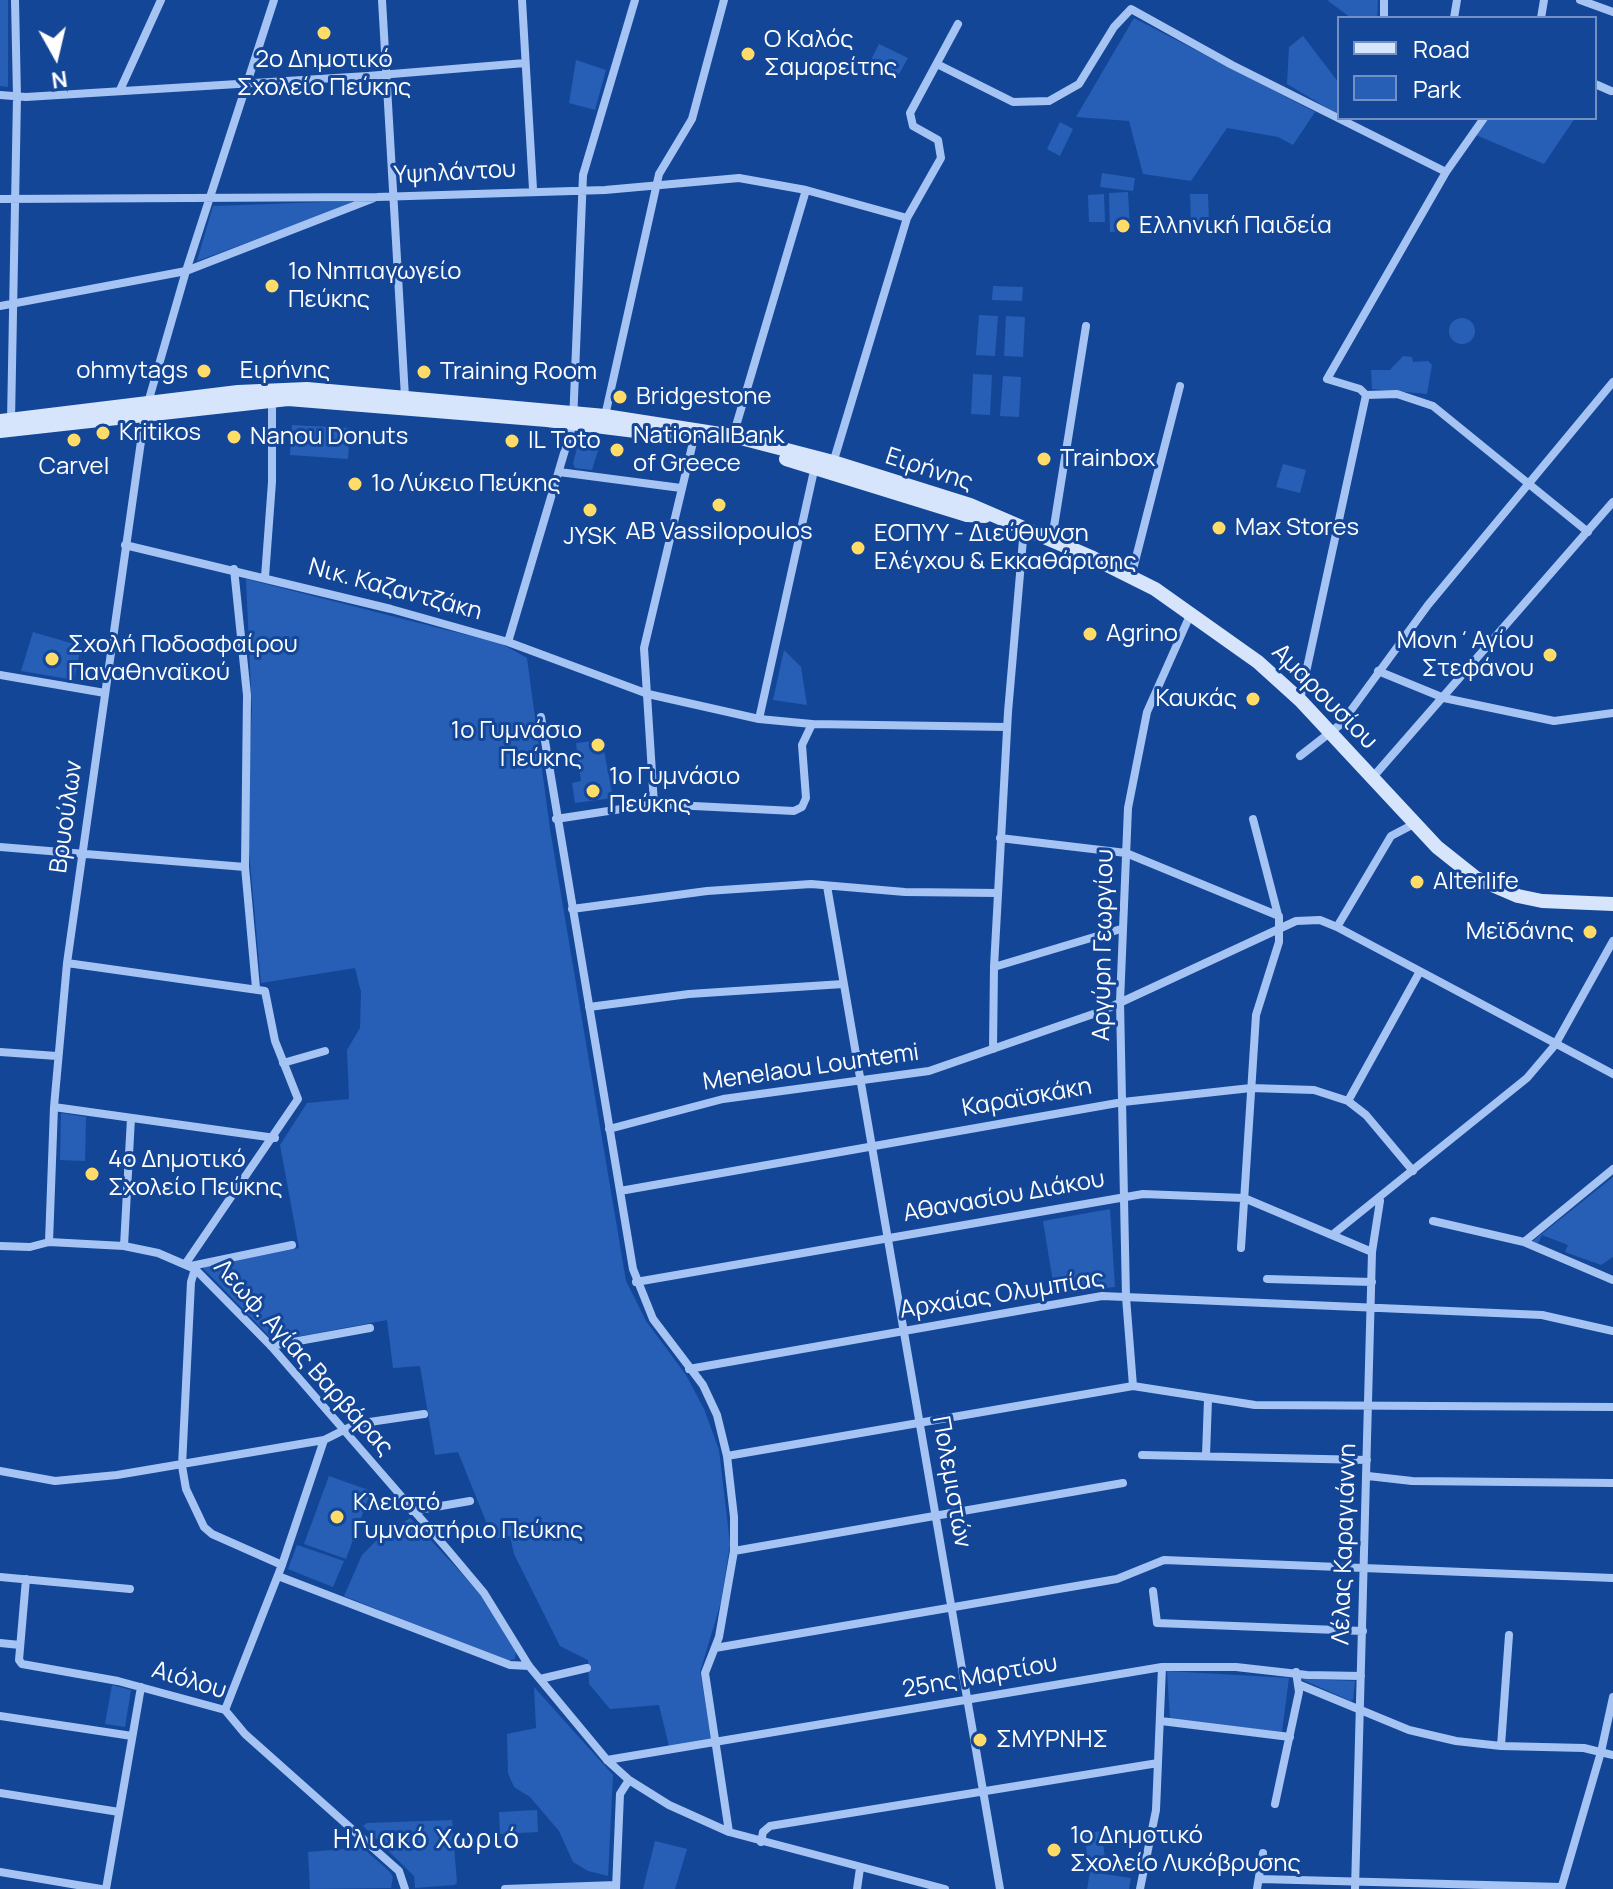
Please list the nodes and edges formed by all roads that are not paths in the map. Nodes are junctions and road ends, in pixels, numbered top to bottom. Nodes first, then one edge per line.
1 (15, 0) edge
2 (161, 0) edge
3 (274, 0) edge
4 (382, 0) edge
5 (522, 0) edge
6 (635, 0) edge
7 (724, 0) edge
8 (1580, 0) edge
9 (1133, 4) edge
10 (1613, 12) edge
11 (958, 24) dead end
12 (525, 63) junction
13 (937, 64) junction
14 (385, 75) junction
15 (248, 83) junction
16 (1597, 85) edge
17 (120, 90) junction
18 (1611, 91) dead end
19 (0, 95) edge
20 (17, 97) junction
21 (1337, 118) edge
22 (1342, 120) edge
23 (1483, 120) edge
24 (1446, 172) junction
25 (657, 184) junction
26 (533, 189) junction
27 (582, 190) junction
28 (806, 190) junction
29 (393, 196) junction
30 (377, 197) junction
31 (0, 199) edge
32 (14, 200) junction
33 (210, 200) junction
34 (907, 218) junction
35 (186, 271) junction
36 (12, 303) junction
37 (0, 306) edge
38 (1086, 326) dead end
39 (1613, 382) edge
40 (1180, 386) dead end
41 (1366, 395) junction
42 (405, 397) junction
43 (272, 400) junction
44 (147, 407) junction
45 (605, 416) junction
46 (574, 418) junction
47 (5, 426) edge
48 (733, 436) junction
49 (694, 438) junction
50 (816, 462) junction
51 (832, 467) junction
52 (559, 472) junction
53 (1531, 485) junction
54 (681, 488) junction
55 (1613, 502) edge
56 (991, 516) joint
57 (1024, 528) junction
58 (1588, 532) junction
59 (1052, 539) junction
60 (125, 545) junction
61 (234, 569) junction
62 (265, 577) junction
63 (1131, 577) junction
64 (1191, 613) junction
65 (508, 642) junction
66 (1378, 671) junction
67 (0, 675) edge
68 (105, 693) junction
69 (648, 694) junction
70 (1444, 698) junction
71 (1300, 700) junction
72 (1613, 713) edge
73 (541, 717) dead end
74 (759, 719) junction
75 (812, 724) junction
76 (1007, 727) junction
77 (1332, 734) junction
78 (1300, 756) dead end
79 (1373, 777) junction
80 (654, 804) junction
81 (556, 819) junction
82 (1253, 819) dead end
83 (1414, 824) junction
84 (1000, 838) junction
85 (0, 847) edge
86 (82, 852) junction
87 (1126, 853) junction
88 (245, 867) junction
89 (827, 886) junction
90 (998, 893) junction
91 (1613, 904) edge
92 (572, 909) junction
93 (1279, 916) junction
94 (1337, 927) junction
95 (1281, 928) junction
96 (1121, 929) junction
97 (1613, 941) edge
98 (67, 963) junction
99 (994, 967) junction
100 (1419, 973) junction
101 (843, 984) junction
102 (256, 988) junction
103 (1120, 1002) junction
104 (589, 1007) junction
105 (1555, 1045) junction
106 (993, 1049) junction
107 (325, 1051) dead end
108 (0, 1052) edge
109 (57, 1056) junction
110 (283, 1063) junction
111 (1613, 1074) edge
112 (861, 1082) junction
113 (1251, 1088) junction
114 (1348, 1101) junction
115 (1123, 1102) junction
116 (54, 1107) junction
117 (131, 1118) junction
118 (609, 1129) junction
119 (275, 1138) junction
120 (871, 1146) junction
121 (1613, 1169) edge
122 (1413, 1171) junction
123 (620, 1191) junction
124 (1124, 1196) junction
125 (1244, 1198) junction
126 (1380, 1201) junction
127 (1433, 1221) dead end
128 (1332, 1235) junction
129 (887, 1238) junction
130 (49, 1242) junction
131 (1524, 1242) junction
132 (292, 1245) dead end
133 (0, 1246) edge
134 (124, 1246) junction
135 (1241, 1248) dead end
136 (1372, 1252) junction
137 (190, 1266) junction
138 (1267, 1279) dead end
139 (1613, 1280) edge
140 (636, 1282) junction
141 (1372, 1282) junction
142 (1126, 1297) junction
143 (1372, 1307) junction
144 (370, 1328) dead end
145 (904, 1330) junction
146 (1613, 1331) edge
147 (271, 1346) junction
148 (689, 1369) junction
149 (1133, 1386) junction
150 (1208, 1399) junction
151 (1369, 1406) junction
152 (1613, 1407) edge
153 (424, 1414) dead end
154 (920, 1422) junction
155 (345, 1429) junction
156 (324, 1440) junction
157 (1142, 1455) dead end
158 (1206, 1455) junction
159 (727, 1456) junction
160 (1367, 1460) junction
161 (182, 1466) junction
162 (0, 1471) edge
163 (1368, 1476) junction
164 (1123, 1483) dead end
165 (1613, 1483) edge
166 (470, 1501) dead end
167 (412, 1511) junction
168 (936, 1514) junction
169 (734, 1551) junction
170 (282, 1565) junction
171 (1364, 1567) junction
172 (278, 1576) junction
173 (0, 1577) edge
174 (1613, 1578) edge
175 (26, 1579) junction
176 (130, 1589) dead end
177 (1153, 1591) dead end
178 (952, 1607) junction
179 (1363, 1631) junction
180 (1509, 1635) dead end
181 (0, 1643) edge
182 (20, 1645) junction
183 (715, 1648) junction
184 (529, 1666) junction
185 (1162, 1667) junction
186 (587, 1668) dead end
187 (1296, 1672) junction
188 (1361, 1676) junction
189 (540, 1679) junction
190 (1300, 1685) junction
191 (141, 1687) junction
192 (1613, 1697) edge
193 (968, 1699) junction
194 (225, 1710) junction
195 (1360, 1711) junction
196 (0, 1716) edge
197 (1161, 1721) junction
198 (132, 1736) junction
199 (1290, 1737) junction
200 (716, 1742) junction
201 (1501, 1746) junction
202 (1601, 1752) junction
203 (1613, 1755) edge
204 (607, 1760) junction
205 (1158, 1763) junction
206 (629, 1780) junction
207 (984, 1790) junction
208 (0, 1793) edge
209 (1275, 1804) dead end
210 (119, 1812) junction
211 (729, 1832) junction
212 (761, 1842) junction
213 (1263, 1853) dead end
214 (860, 1868) junction
215 (0, 1872) edge
216 (1259, 1879) junction
217 (1355, 1884) edge
218 (616, 1887) edge
219 (1561, 1888) edge
220 (104, 1889) edge
221 (405, 1889) edge
222 (505, 1889) edge
223 (857, 1889) edge
224 (945, 1889) edge
225 (1000, 1889) edge
226 (1140, 1889) edge
227 (1257, 1889) edge

1 - 20 street
2 - 17 street
3 - 15 street, Βρυούλων
4 - 14 street
5 - 12 street
6 - 27 street
7 - 25 street
8 - 10 street
9 - 13 street
9 - 21 street
11 - 13 street
12 - 14 street
12 - 26 street
13 - 34 street
14 - 15 street
14 - 29 street
15 - 17 street
15 - 33 street, Βρυούλων
16 - 18 street
17 - 20 street
19 - 20 street
20 - 32 street
22 - 24 street
23 - 24 street
24 - 41 street
25 - 27 street, Υψηλάντου
25 - 28 street, Υψηλάντου
25 - 45 street
26 - 27 street, Υψηλάντου
26 - 29 street, Υψηλάντου
27 - 46 street
28 - 34 street, Υψηλάντου
28 - 48 street
29 - 30 street, Υψηλάντου
29 - 42 street
30 - 33 street, Υψηλάντου
30 - 35 street
31 - 32 street, Υψηλάντου
32 - 33 street, Υψηλάντου
32 - 36 street
33 - 35 street, Βρυούλων
34 - 51 street
35 - 36 street
35 - 44 street, Βρυούλων
36 - 37 street
36 - 47 street
38 - 59 street
39 - 53 street
40 - 63 street
41 - 53 street
41 - 71 street
42 - 44 main road, Ειρήνης
42 - 46 main road, Ειρήνης
43 - 44 main road, Ειρήνης
43 - 46 main road, Ειρήνης
43 - 62 street
44 - 47 main road, Ειρήνης
44 - 60 street, Βρυούλων
45 - 46 main road, Ειρήνης
45 - 48 main road, Ειρήνης
46 - 49 main road, Ειρήνης
46 - 52 street
48 - 50 main road, Ειρήνης
49 - 50 main road, Ειρήνης
49 - 54 street
50 - 51 main road, Ειρήνης
50 - 74 street
51 - 56 main road, Ειρήνης
52 - 54 street
52 - 65 street
53 - 58 street
53 - 66 street
54 - 69 street
55 - 58 street
56 - 57 main road, Αμαρουσίου
57 - 59 main road, Αμαρουσίου
57 - 76 street
58 - 70 street
59 - 63 main road, Αμαρουσίου
60 - 61 street, Νικ. Καζαντζάκη
60 - 68 street, Βρυούλων
61 - 62 street, Νικ. Καζαντζάκη
61 - 88 street
62 - 65 street, Νικ. Καζαντζάκη
63 - 64 main road, Αμαρουσίου
64 - 71 main road, Αμαρουσίου
64 - 87 street, Αργύρη Γεωργίου
65 - 69 street, Νικ. Καζαντζάκη
66 - 70 street
66 - 77 street
67 - 68 street
68 - 86 street, Βρυούλων
69 - 74 street, Νικ. Καζαντζάκη
69 - 80 street
70 - 72 street
70 - 79 street
71 - 77 main road, Αμαρουσίου
73 - 81 street
74 - 75 street, Νικ. Καζαντζάκη
75 - 76 street
75 - 80 street
76 - 84 street
77 - 78 street
77 - 79 main road, Αμαρουσίου
79 - 83 main road, Αμαρουσίου
80 - 81 street
81 - 92 street
82 - 93 street
83 - 91 main road, Αμαρουσίου
83 - 94 street
84 - 87 street
84 - 90 street
85 - 86 street
86 - 88 street
86 - 98 street, Βρυούλων
87 - 93 street
87 - 96 street, Αργύρη Γεωργίου
88 - 102 street
89 - 90 street
89 - 92 street
89 - 101 street, Πολεμιστών
90 - 99 street
92 - 104 street
93 - 95 street
94 - 95 street, Menelaou Lountemi
94 - 100 street
95 - 103 street, Menelaou Lountemi
95 - 113 street
96 - 99 street
96 - 103 street, Αργύρη Γεωργίου
97 - 105 street
98 - 102 street
98 - 109 street, Βρυούλων
99 - 106 street
100 - 105 street
100 - 114 street
101 - 104 street
101 - 112 street, Πολεμιστών
102 - 110 street
103 - 106 street, Menelaou Lountemi
103 - 115 street, Αργύρη Γεωργίου
104 - 118 street
105 - 111 street
105 - 122 street
106 - 112 street, Menelaou Lountemi
107 - 110 street
108 - 109 street
109 - 116 street, Βρυούλων
110 - 119 street
112 - 118 street, Menelaou Lountemi
112 - 120 street, Πολεμιστών
113 - 114 street, Καραϊσκάκη
113 - 115 street, Καραϊσκάκη
113 - 125 street
114 - 122 street, Καραϊσκάκη
115 - 120 street, Καραϊσκάκη
115 - 124 street, Αργύρη Γεωργίου
116 - 117 street
116 - 130 street, Βρυούλων
117 - 119 street
117 - 134 street
118 - 123 street
119 - 137 street
120 - 123 street, Καραϊσκάκη
120 - 129 street, Πολεμιστών
121 - 131 street
122 - 126 street
123 - 140 street
124 - 125 street, Αθανασίου Διάκου
124 - 129 street, Αθανασίου Διάκου
124 - 142 street, Αργύρη Γεωργίου
125 - 128 street, Αθανασίου Διάκου
125 - 135 street
126 - 128 street
126 - 136 street, Λέλας Καραγιάννη
127 - 131 street
128 - 136 street, Αθανασίου Διάκου
129 - 140 street, Αθανασίου Διάκου
129 - 145 street, Πολεμιστών
130 - 133 street
130 - 134 street
131 - 139 street
132 - 137 street
134 - 137 street
136 - 141 street, Λέλας Καραγιάννη
137 - 147 street, Λεωφ. Αγίας Βαρβάρας
137 - 161 street
138 - 141 street
140 - 148 street
141 - 143 street, Λέλας Καραγιάννη
142 - 143 street, Αρχαίας Ολυμπίας
142 - 145 street, Αρχαίας Ολυμπίας
142 - 149 street, Αργύρη Γεωργίου
143 - 146 street, Αρχαίας Ολυμπίας
143 - 151 street, Λέλας Καραγιάννη
144 - 147 street
145 - 148 street, Αρχαίας Ολυμπίας
145 - 154 street, Πολεμιστών
147 - 155 street, Λεωφ. Αγίας Βαρβάρας
148 - 159 street
149 - 150 street
149 - 154 street
150 - 151 street
150 - 158 street
151 - 152 street
151 - 160 street, Λέλας Καραγιάννη
153 - 155 street
154 - 159 street
154 - 168 street, Πολεμιστών
155 - 156 street
155 - 167 street, Λεωφ. Αγίας Βαρβάρας
156 - 161 street
156 - 170 street
157 - 158 street
158 - 160 street
159 - 169 street
160 - 163 street, Λέλας Καραγιάννη
161 - 162 street
161 - 170 street
163 - 165 street
163 - 171 street, Λέλας Καραγιάννη
164 - 168 street
166 - 167 street
167 - 184 street, Λεωφ. Αγίας Βαρβάρας
168 - 169 street
168 - 178 street, Πολεμιστών
169 - 183 street
170 - 172 street
171 - 174 street
171 - 178 street
171 - 179 street, Λέλας Καραγιάννη
172 - 184 street
172 - 194 street
173 - 175 street
175 - 176 street
175 - 182 street
177 - 179 street
178 - 183 street
178 - 193 street, Πολεμιστών
179 - 188 street, Λέλας Καραγιάννη
180 - 201 street
181 - 182 street
182 - 191 street, Αιόλου
183 - 200 street
184 - 189 street, Λεωφ. Αγίας Βαρβάρας
185 - 187 street, 25ης Μαρτίου
185 - 193 street, 25ης Μαρτίου
185 - 197 street
186 - 189 street
187 - 188 street, 25ης Μαρτίου
187 - 190 street
188 - 195 street, Λέλας Καραγιάννη
189 - 204 street, Λεωφ. Αγίας Βαρβάρας
190 - 195 street
190 - 199 street
191 - 194 street, Αιόλου
191 - 198 street
192 - 202 street
193 - 200 street, 25ης Μαρτίου
193 - 207 street, Πολεμιστών
194 - 221 street, Αιόλου
195 - 201 street
195 - 217 street, Λέλας Καραγιάννη
196 - 198 street
197 - 199 street
197 - 205 street
198 - 210 street
199 - 209 street
200 - 204 street, 25ης Μαρτίου
200 - 211 street
201 - 202 street
202 - 203 street
202 - 219 street
204 - 206 street, Λεωφ. Αγίας Βαρβάρας
205 - 207 street
205 - 226 street
206 - 211 street, Λεωφ. Αγίας Βαρβάρας
206 - 218 street
207 - 212 street
207 - 225 street, Πολεμιστών
208 - 210 street
210 - 220 street
211 - 212 street, Λεωφ. Αγίας Βαρβάρας
212 - 214 street, Λεωφ. Αγίας Βαρβάρας
213 - 216 street
214 - 223 street
214 - 224 street, Λεωφ. Αγίας Βαρβάρας
215 - 220 street
216 - 217 street
216 - 227 street
217 - 219 street
218 - 222 street

